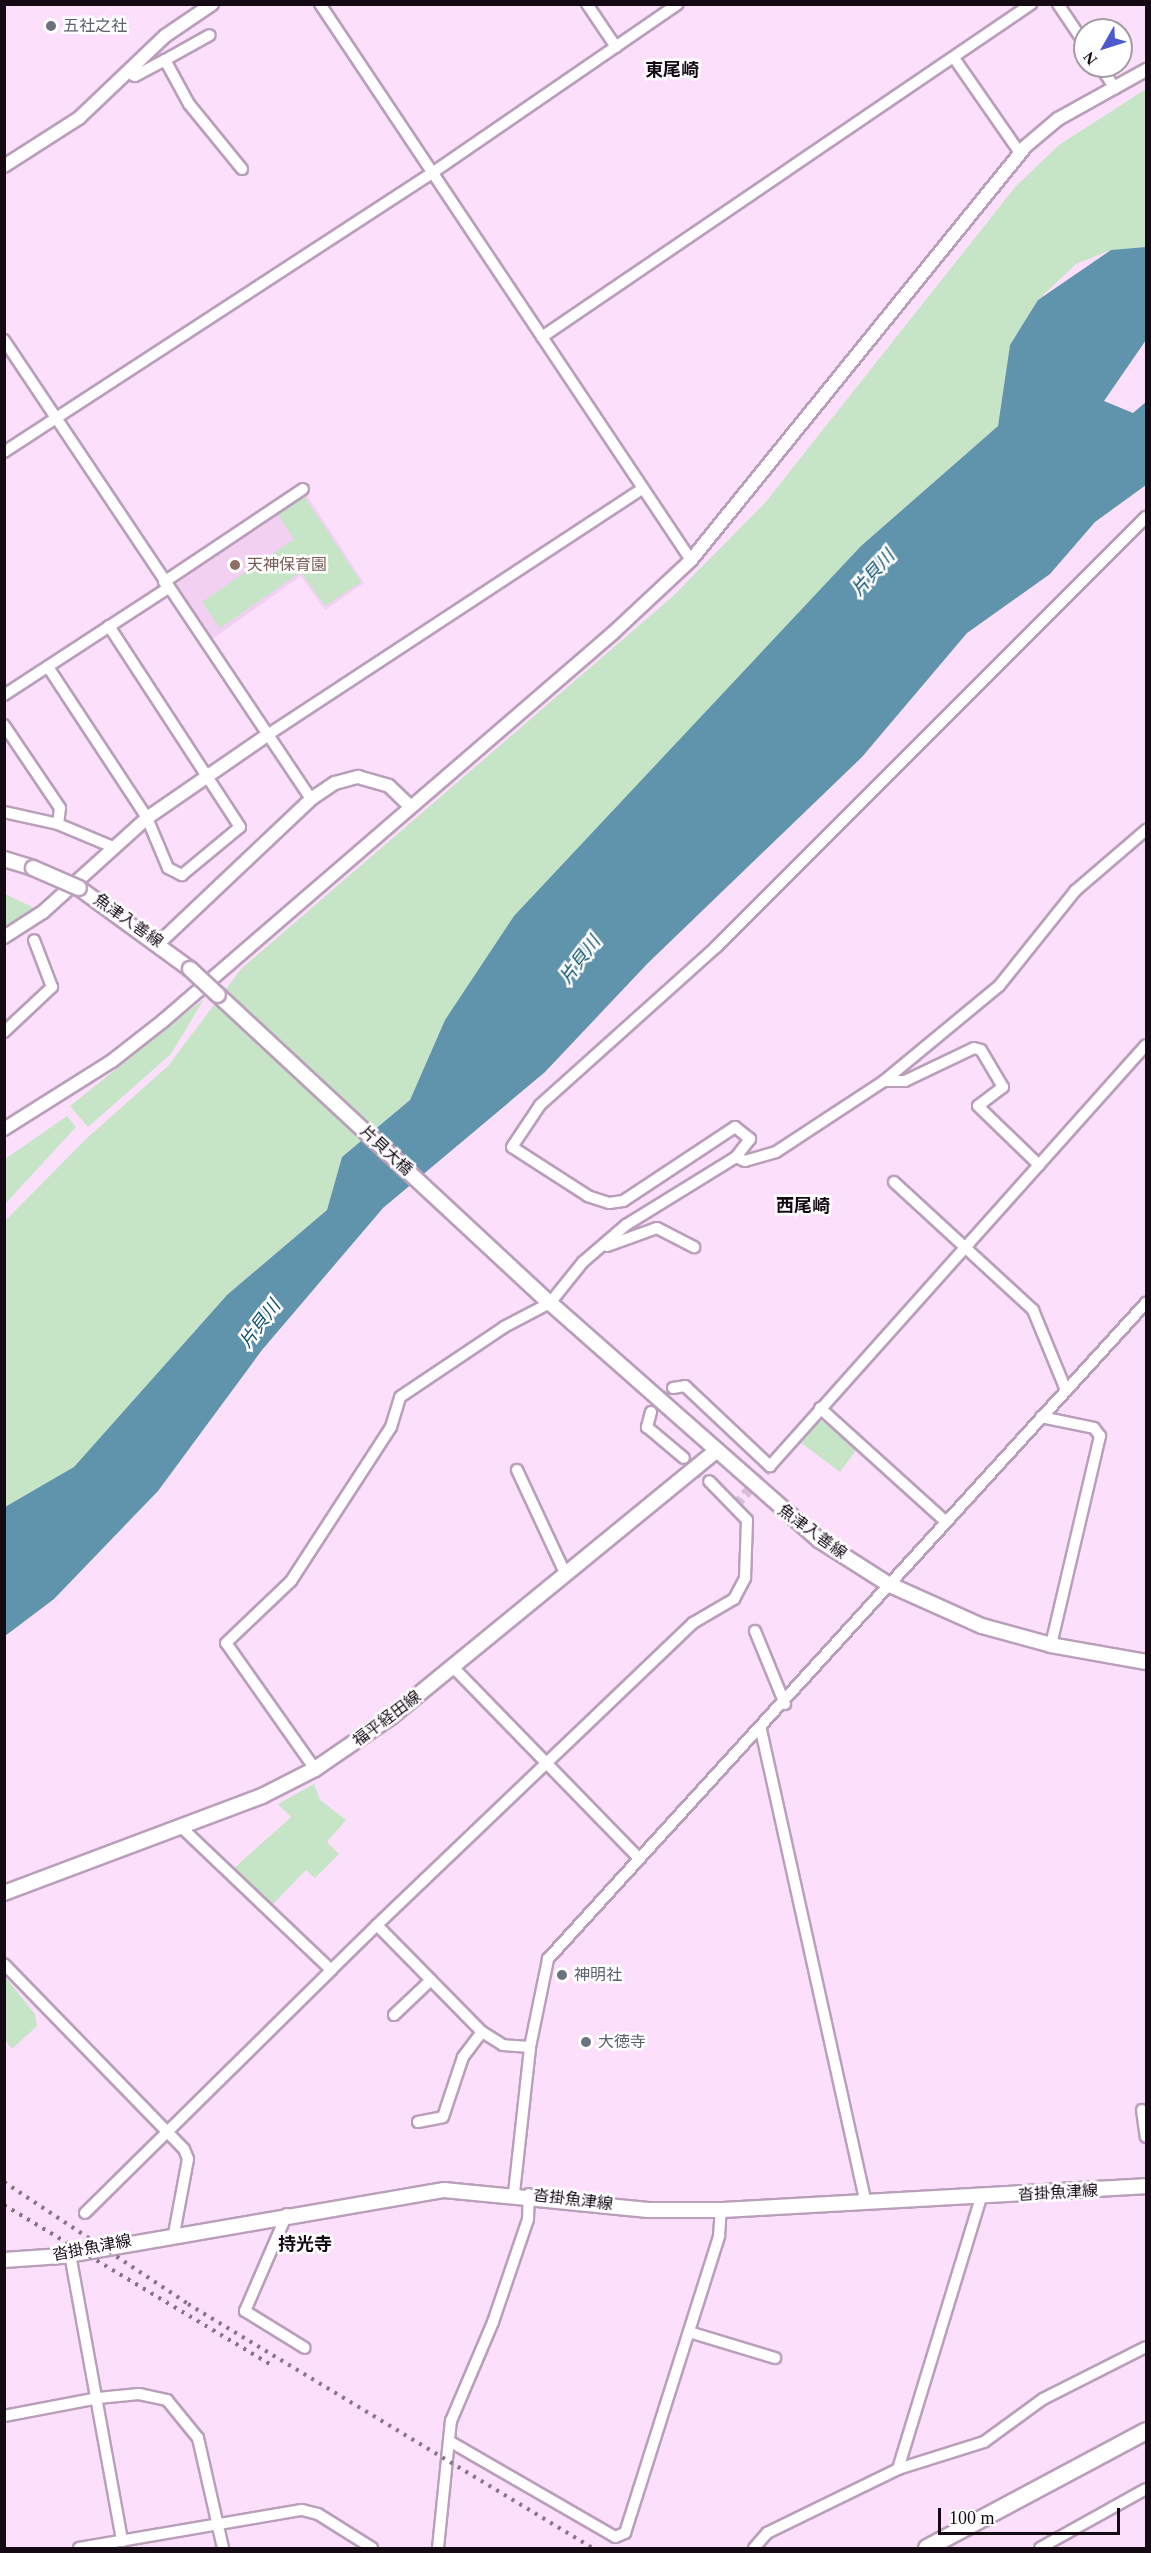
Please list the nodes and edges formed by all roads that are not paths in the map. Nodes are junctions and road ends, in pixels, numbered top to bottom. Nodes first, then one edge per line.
1 (212, 4) edge
2 (320, 4) edge
3 (587, 4) edge
4 (678, 4) edge
5 (1031, 4) edge
6 (1058, 4) edge
7 (1073, 26) edge
8 (210, 35) dead end
9 (616, 47) junction
10 (954, 58) junction
11 (165, 60) junction
12 (1146, 70) edge
13 (127, 72) junction
14 (1108, 78) edge
15 (1115, 88) junction
16 (1020, 153) junction
17 (4, 166) edge
18 (242, 169) dead end
19 (432, 173) junction
20 (542, 337) junction
21 (4, 340) edge
22 (56, 419) junction
23 (4, 452) edge
24 (303, 489) dead end
25 (642, 489) junction
26 (1146, 517) edge
27 (691, 560) junction
28 (166, 585) junction
29 (109, 626) junction
30 (48, 667) junction
31 (4, 695) edge
32 (4, 726) edge
33 (266, 736) junction
34 (206, 775) junction
35 (311, 799) junction
36 (411, 806) junction
37 (4, 812) edge
38 (147, 818) junction
39 (58, 824) junction
40 (1146, 830) edge
41 (113, 846) junction
42 (4, 859) edge
43 (4, 937) edge
44 (34, 940) dead end
45 (160, 942) junction
46 (234, 1010) joint
47 (4, 1032) edge
48 (1146, 1045) edge
49 (884, 1081) junction
50 (4, 1130) edge
51 (736, 1157) junction
52 (1039, 1165) junction
53 (894, 1182) dead end
54 (607, 1246) junction
55 (966, 1246) junction
56 (694, 1247) dead end
57 (539, 1293) joint
58 (1146, 1303) edge
59 (550, 1304) junction
60 (673, 1388) dead end
61 (1066, 1390) junction
62 (820, 1408) junction
63 (651, 1412) dead end
64 (1041, 1417) junction
65 (715, 1452) junction
66 (684, 1458) tunnel mouth
67 (517, 1470) dead end
68 (710, 1481) tunnel mouth
69 (944, 1520) junction
70 (566, 1575) junction
71 (888, 1584) junction
72 (755, 1631) dead end
73 (1051, 1645) junction
74 (1146, 1662) edge
75 (453, 1667) junction
76 (785, 1704) junction
77 (761, 1730) junction
78 (546, 1761) junction
79 (315, 1769) junction
80 (180, 1826) junction
81 (639, 1858) junction
82 (4, 1893) edge
83 (377, 1925) junction
84 (4, 1964) edge
85 (331, 1970) junction
86 (431, 1980) junction
87 (394, 2015) dead end
88 (482, 2032) junction
89 (530, 2047) junction
90 (1142, 2110) dead end
91 (418, 2122) dead end
92 (166, 2132) junction
93 (1146, 2137) edge
94 (1146, 2186) edge
95 (514, 2193) junction
96 (529, 2194) junction
97 (981, 2197) junction
98 (866, 2203) junction
99 (721, 2210) junction
100 (85, 2213) dead end
101 (287, 2214) junction
102 (174, 2234) junction
103 (70, 2254) junction
104 (4, 2260) edge
105 (689, 2332) junction
106 (1146, 2347) edge
107 (305, 2348) dead end
108 (775, 2358) dead end
109 (98, 2398) junction
110 (4, 2416) edge
111 (1146, 2430) edge
112 (449, 2441) junction
113 (898, 2469) junction
114 (1146, 2489) edge
115 (218, 2525) junction
116 (122, 2541) junction
117 (79, 2548) edge
118 (223, 2548) edge
119 (372, 2548) edge
120 (438, 2548) edge
121 (754, 2548) edge
122 (927, 2548) edge
123 (1040, 2548) edge

1 - 13 street
2 - 19 street
3 - 9 street
4 - 9 street
5 - 10 street
6 - 7 street
8 - 11 street
9 - 19 street
10 - 16 street
10 - 20 street
11 - 13 street
11 - 18 street
12 - 15 street
13 - 17 street
14 - 15 street
15 - 16 street
16 - 27 street
19 - 20 street
19 - 22 street
20 - 25 street
21 - 22 street
22 - 23 street
22 - 28 street
24 - 28 street
25 - 27 street
25 - 33 street
26 - 51 street
27 - 36 street
28 - 29 street
28 - 33 street
29 - 30 street
29 - 34 street
30 - 31 street
30 - 38 street
32 - 39 street
33 - 34 street
33 - 35 street
34 - 38 street
34 - 38 street
35 - 36 street
35 - 45 street
36 - 50 street
37 - 39 street
38 - 41 street
39 - 41 street
40 - 49 street
41 - 43 street
42 - 45 main road, 魚津入善線, bridge
44 - 47 street
45 - 46 main road, 魚津入善線, bridge
46 - 57 main road, 片貝大橋
48 - 52 street
49 - 51 street
49 - 52 street
51 - 54 street
52 - 55 street
53 - 55 street
54 - 56 street
54 - 59 street
55 - 61 street
55 - 62 street
57 - 59 main road, 魚津入善線
58 - 61 street
59 - 65 main road, 魚津入善線
59 - 79 street
60 - 62 street
61 - 64 street
62 - 69 street
63 - 66 street
64 - 69 street
64 - 73 street
65 - 70 main road, 福平経田線
65 - 71 main road, 魚津入善線
67 - 70 street
68 - 78 street
69 - 71 street
70 - 75 main road, 福平経田線
71 - 73 main road, 魚津入善線
71 - 76 street
72 - 76 street
73 - 74 main road, 魚津入善線
75 - 78 street
75 - 79 main road, 福平経田線
76 - 77 street
77 - 81 street
77 - 98 street
78 - 81 street
78 - 83 street
79 - 80 main road, 福平経田線
80 - 82 main road, 福平経田線
80 - 85 street
81 - 89 street
83 - 85 street
83 - 86 street
84 - 92 street
85 - 92 street
86 - 87 street
86 - 88 street
88 - 89 street
88 - 91 street
89 - 95 street
90 - 93 street
92 - 100 street
92 - 102 street
94 - 97 main road, 沓掛魚津線
95 - 96 main road, 沓掛魚津線
95 - 101 main road, 沓掛魚津線
96 - 99 main road, 沓掛魚津線
96 - 112 street
97 - 98 main road, 沓掛魚津線
97 - 113 street
98 - 99 main road, 沓掛魚津線
99 - 105 street
101 - 102 main road, 沓掛魚津線
101 - 107 street
102 - 103 main road, 沓掛魚津線
103 - 104 main road, 沓掛魚津線
103 - 109 street
105 - 108 street
105 - 112 street
106 - 113 street
109 - 110 street
109 - 115 street
109 - 116 street
111 - 122 highway
112 - 120 street
113 - 121 street
114 - 123 street
115 - 116 street
115 - 118 street
115 - 119 street
116 - 117 street

